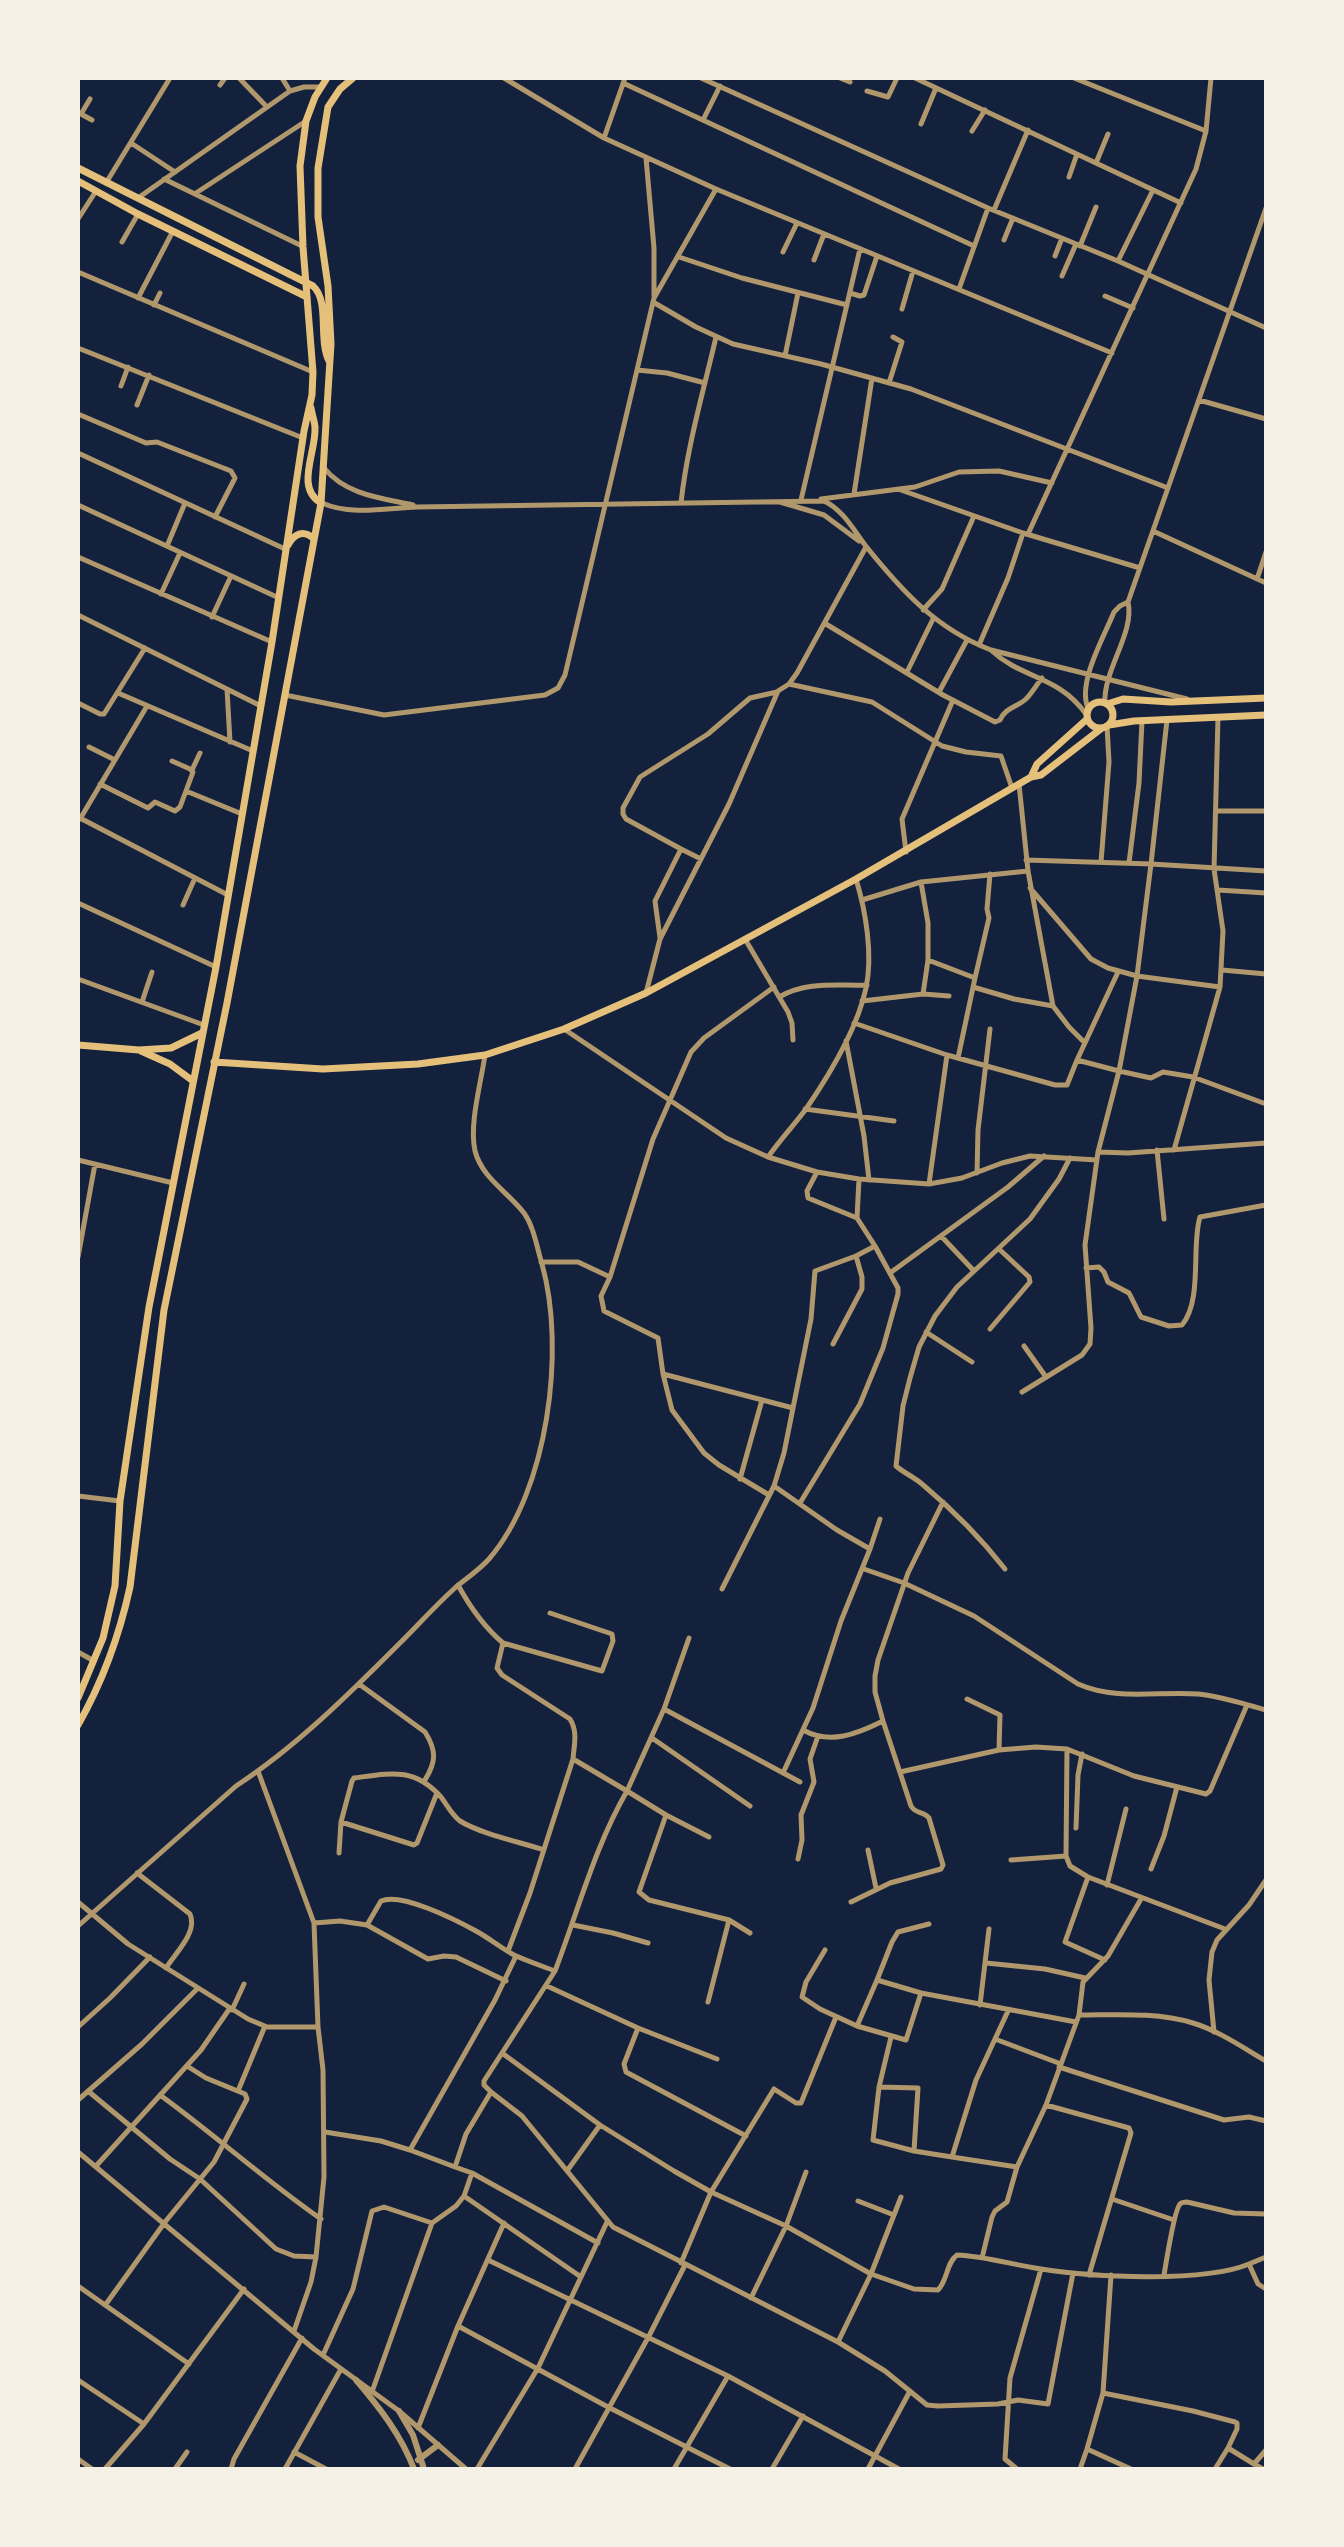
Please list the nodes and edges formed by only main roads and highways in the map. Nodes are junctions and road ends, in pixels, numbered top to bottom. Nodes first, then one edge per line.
1 (327, 78) edge
2 (353, 78) edge
3 (78, 168) edge
4 (78, 181) edge
5 (306, 283) junction
6 (307, 297) junction
7 (330, 363) junction
8 (310, 406) junction
9 (321, 503) junction
10 (314, 539) junction
11 (285, 549) junction
12 (1266, 698) edge
13 (1106, 703) junction
14 (1087, 714) junction
15 (1266, 715) edge
16 (1106, 726) junction
17 (1031, 777) junction
18 (203, 1029) junction
19 (78, 1045) edge
20 (139, 1050) junction
21 (214, 1062) junction
22 (193, 1081) junction
23 (130, 1502) junction
24 (118, 1527) junction
25 (136, 1527) junction
26 (78, 1698) edge
27 (78, 1725) edge

1 - 5 main road
2 - 7 main road
3 - 5 main road
4 - 6 main road
5 - 6 main road
5 - 7 main road
6 - 8 main road
7 - 9 main road
8 - 9 main road
8 - 11 main road
9 - 10 main road
10 - 11 main road
10 - 21 main road
11 - 18 main road
12 - 13 main road
13 - 14 main road
13 - 16 main road
14 - 16 main road
14 - 17 main road
15 - 16 main road
16 - 17 main road
17 - 21 main road
18 - 20 main road
18 - 22 main road
19 - 20 main road
20 - 22 main road
21 - 23 main road
22 - 23 main road
23 - 24 main road
23 - 25 main road
24 - 25 main road
24 - 26 main road
25 - 27 main road

